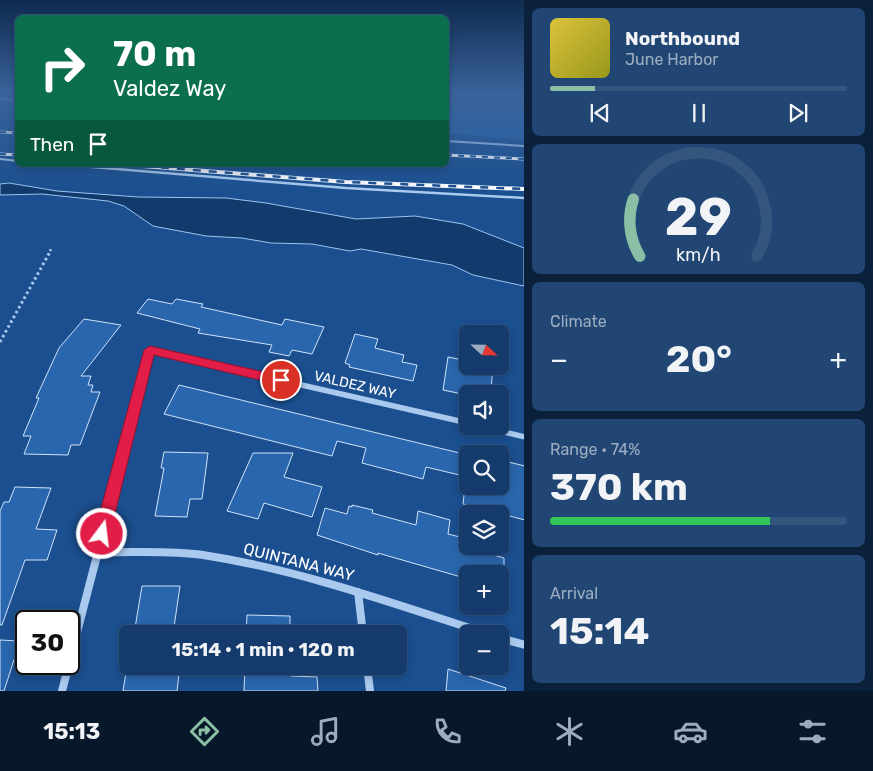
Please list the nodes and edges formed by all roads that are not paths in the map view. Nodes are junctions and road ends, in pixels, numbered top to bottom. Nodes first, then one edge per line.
1 (449, 141) edge
2 (524, 146) edge
3 (0, 159) edge
4 (15, 161) edge
5 (92, 167) edge
6 (524, 198) edge
7 (459, 422) edge
8 (509, 433) edge
9 (524, 437) edge
10 (97, 552) junction
11 (358, 592) junction
12 (80, 620) edge
13 (362, 625) edge
14 (460, 625) edge
15 (509, 641) edge
16 (524, 646) edge
17 (66, 675) edge
18 (368, 675) edge
19 (62, 691) edge
20 (370, 691) edge

1 - 2 lane
3 - 4 lane
5 - 6 lane
7 - 10 street, VALDEZ WAY
8 - 9 street
10 - 11 street, QUINTANA WAY
10 - 12 street
11 - 13 street
11 - 14 street, QUINTANA WAY
15 - 16 street
17 - 19 street
18 - 20 street

